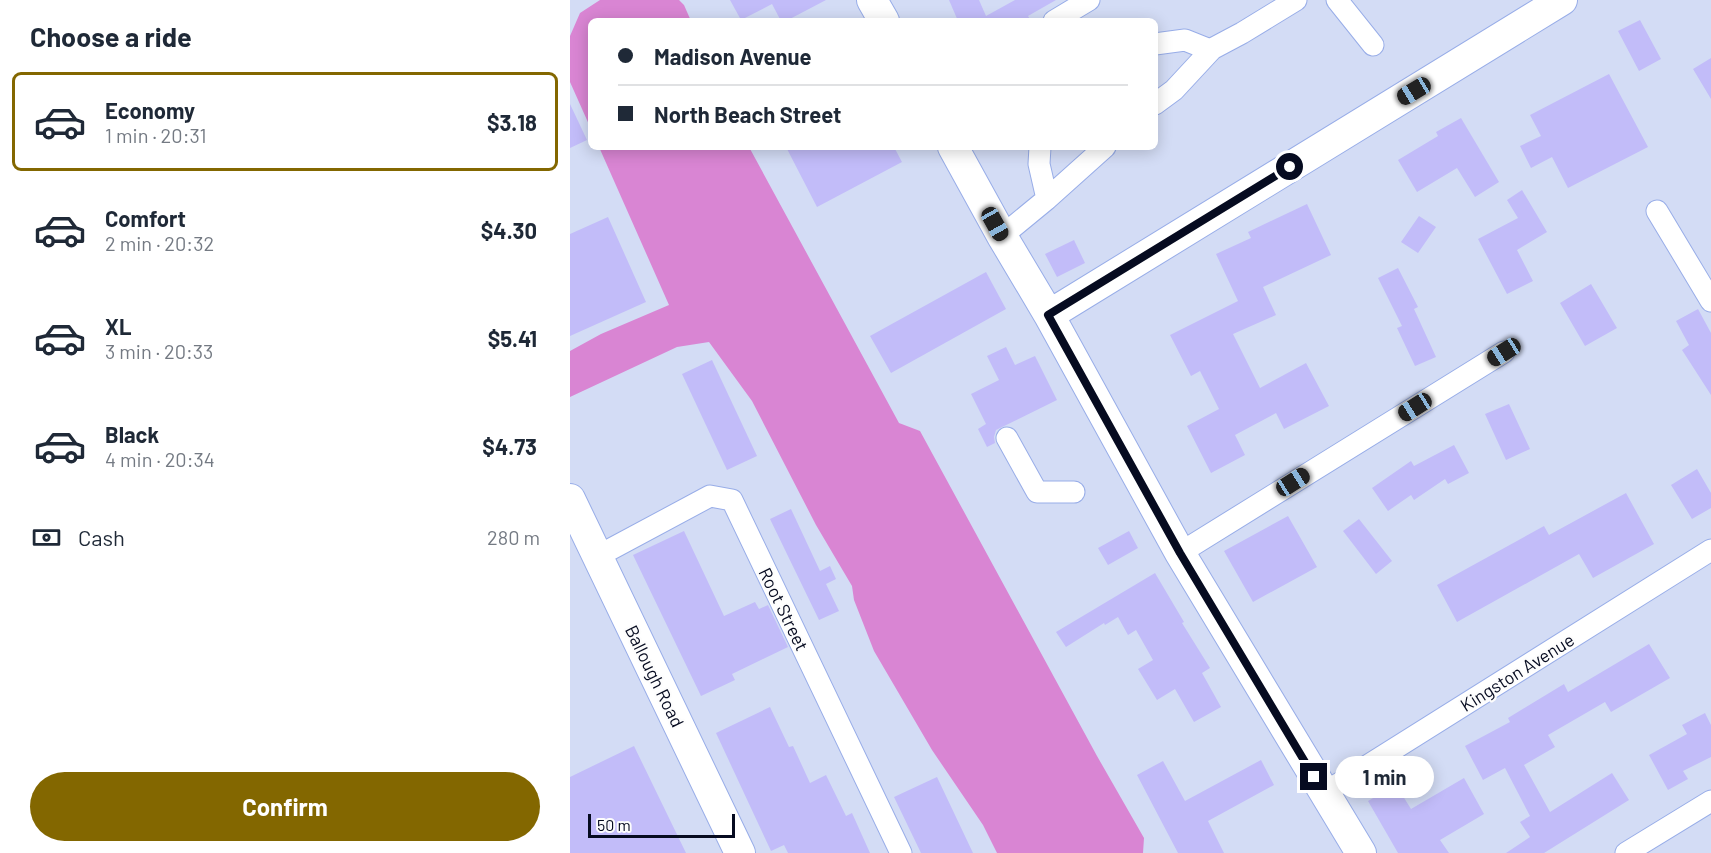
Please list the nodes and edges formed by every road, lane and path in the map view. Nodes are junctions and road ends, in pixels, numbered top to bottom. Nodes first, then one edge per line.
1 (1089, 0) edge
2 (1296, 0) edge
3 (1337, 0) edge
4 (1562, 0) edge
5 (1058, 18) edge
6 (1158, 44) edge
7 (1373, 45) dead end
8 (1213, 48) junction
9 (1158, 102) edge
10 (955, 150) edge
11 (1040, 150) edge
12 (1102, 150) edge
13 (1047, 199) junction
14 (1657, 211) dead end
15 (1002, 236) junction
16 (1711, 301) edge
17 (1048, 315) junction
18 (1504, 352) dead end
19 (1007, 438) dead end
20 (1074, 492) dead end
21 (570, 499) edge
22 (1711, 550) edge
23 (1180, 553) junction
24 (598, 556) junction
25 (1324, 794) junction
26 (1711, 801) edge
27 (740, 853) edge
28 (901, 853) edge
29 (1361, 853) edge
30 (1626, 853) edge

1 - 5 street
2 - 8 street
3 - 7 street
4 - 17 street
6 - 8 street
8 - 9 street
10 - 15 street
11 - 13 street
12 - 13 street
13 - 15 street
14 - 16 street
15 - 17 street
17 - 23 street
18 - 23 street
19 - 20 street
21 - 24 street, Ballough Road
22 - 25 street, Kingston Avenue
23 - 25 street
24 - 27 street, Ballough Road
24 - 28 street, Root Street
25 - 29 street
26 - 30 street

